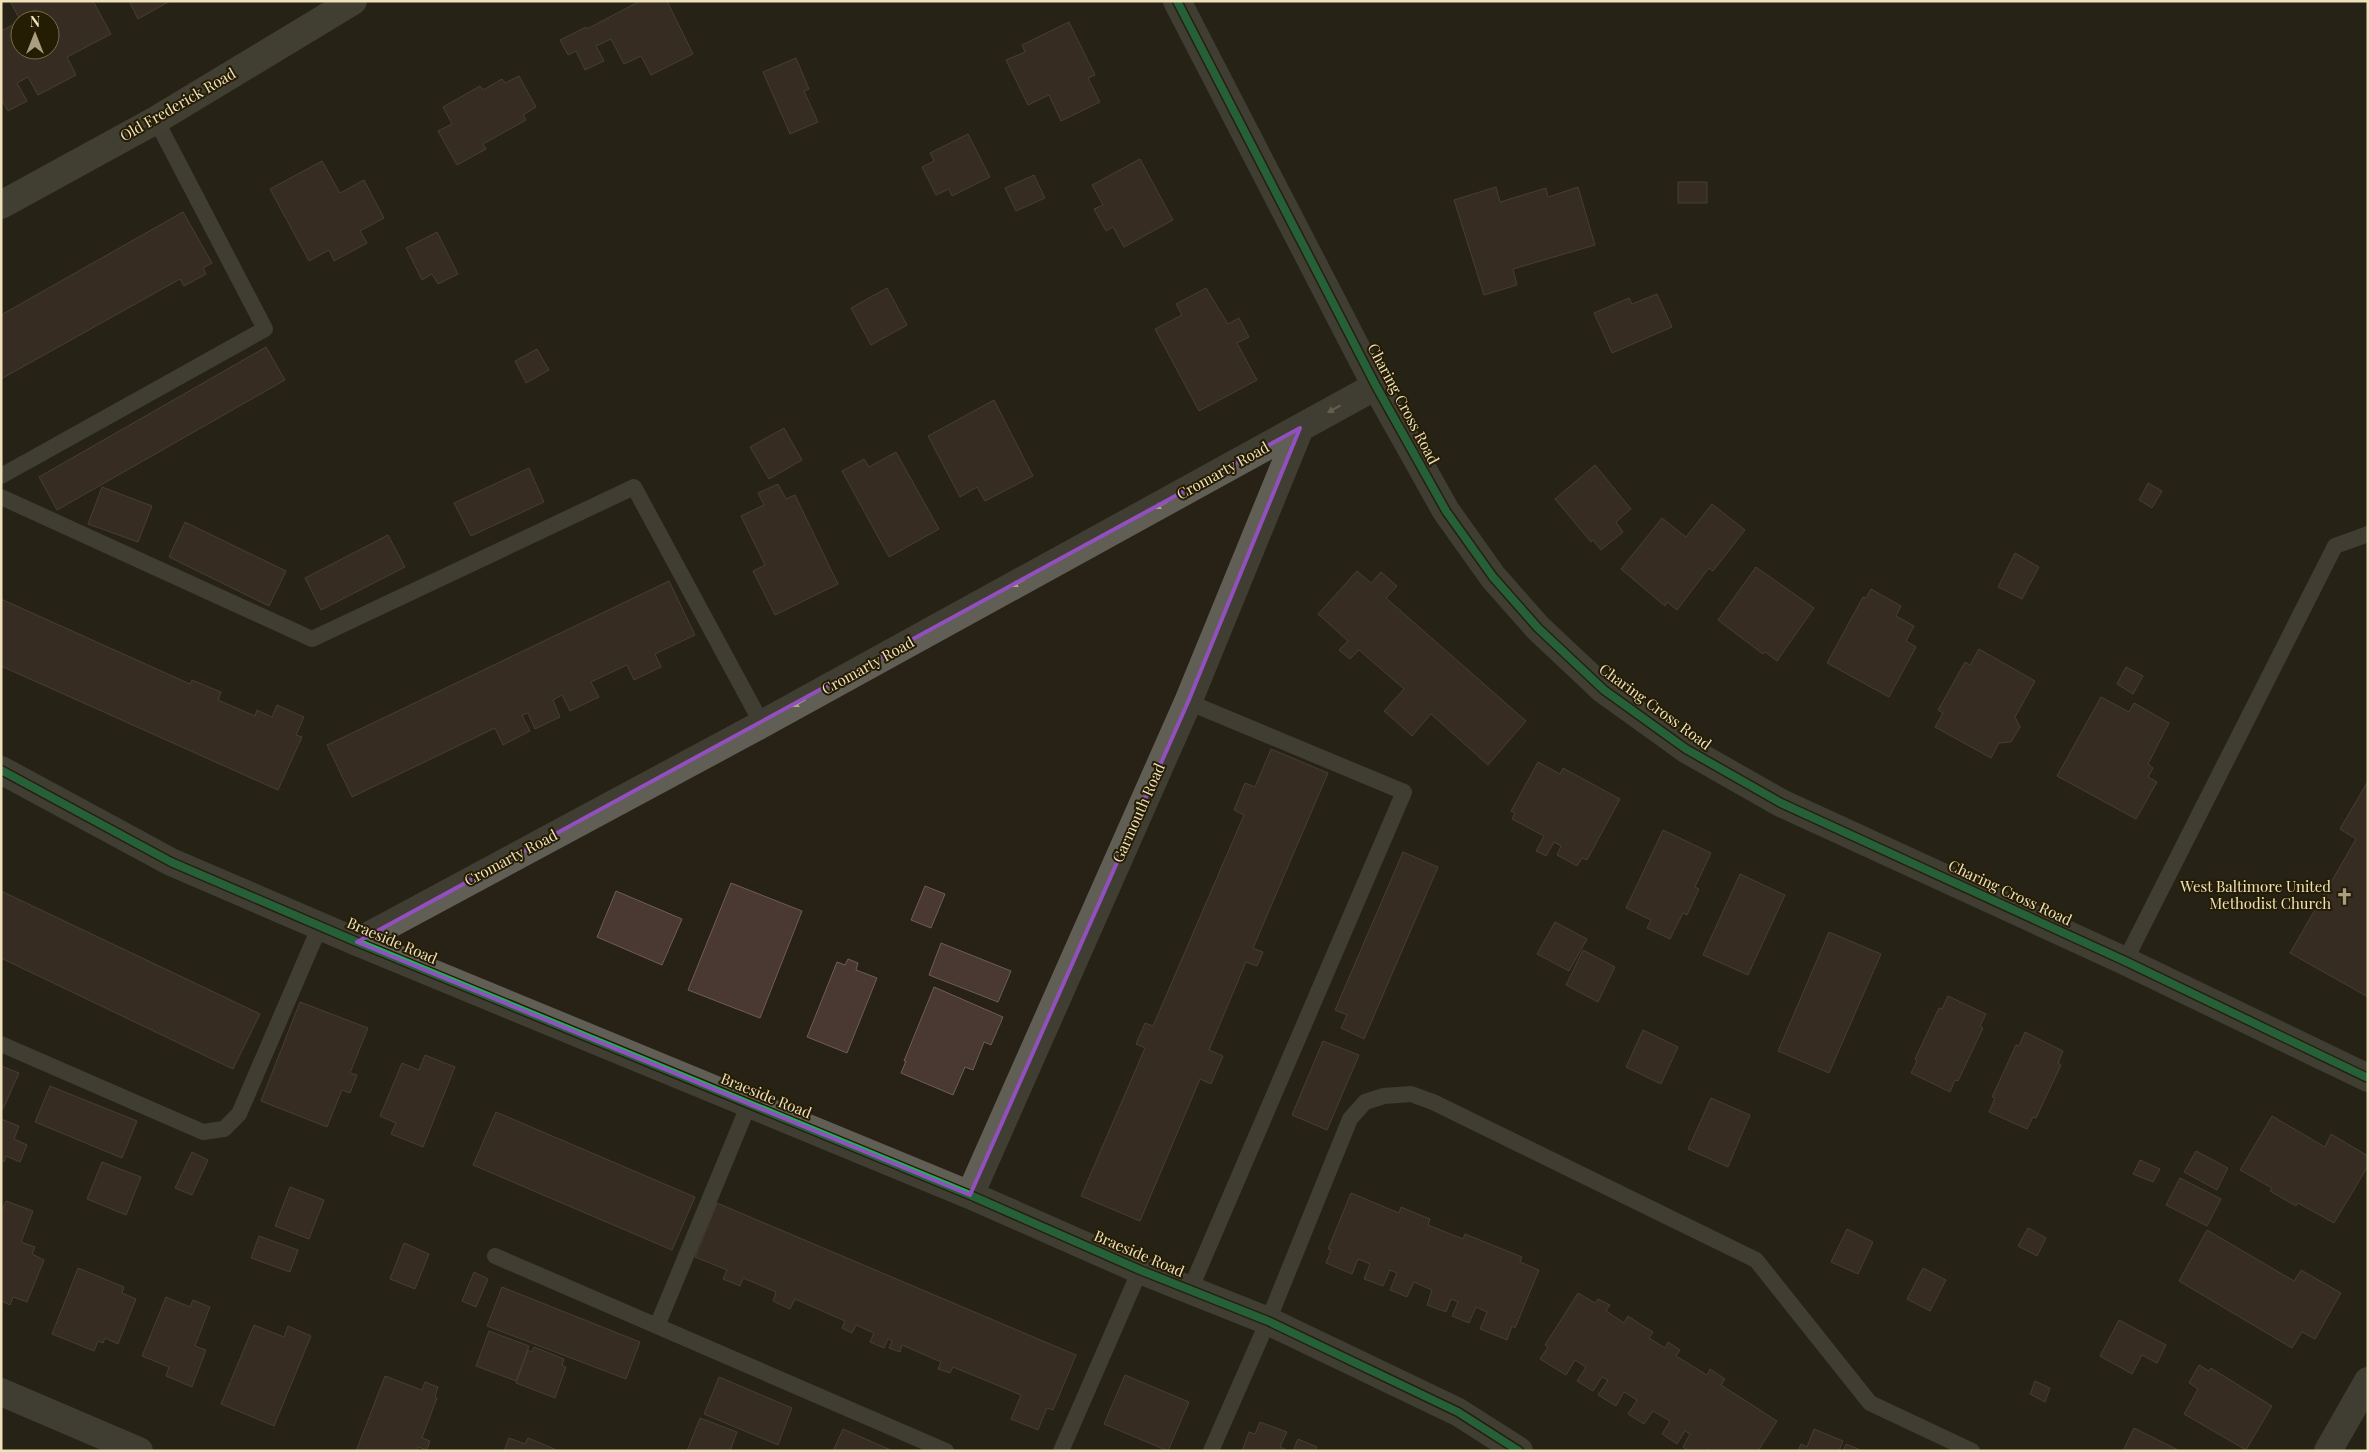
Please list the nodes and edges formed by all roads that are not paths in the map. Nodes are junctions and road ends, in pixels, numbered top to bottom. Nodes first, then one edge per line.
1 (353, 1) edge
2 (1177, 1) edge
3 (156, 120) junction
4 (1, 205) edge
5 (1376, 386) junction
6 (1300, 428) junction
7 (1, 476) edge
8 (1, 497) edge
9 (2368, 534) edge
10 (1188, 702) junction
11 (762, 724) junction
12 (1, 770) edge
13 (320, 926) junction
14 (357, 942) junction
15 (2125, 961) junction
16 (1, 1044) edge
17 (2368, 1078) edge
18 (749, 1104) junction
19 (970, 1195) junction
20 (495, 1256) dead end
21 (1140, 1270) junction
22 (1190, 1290) junction
23 (1268, 1321) junction
24 (657, 1326) junction
25 (2368, 1381) edge
26 (1, 1392) edge
27 (139, 1451) edge
28 (946, 1451) edge
29 (1061, 1451) edge
30 (1211, 1451) edge
31 (1519, 1451) edge
32 (1972, 1451) edge
33 (2328, 1451) edge

1 - 3 street, Old Frederick Road
2 - 5 street, Charing Cross Road
3 - 4 street, Old Frederick Road
3 - 7 lane
5 -> 6 street, Cromarty Road
5 - 15 street, Charing Cross Road
6 - 10 street, Garmouth Road
6 -> 11 street, Cromarty Road
8 - 11 lane
9 - 15 lane
10 - 19 street, Garmouth Road
10 - 22 lane
11 - 14 street, Cromarty Road
12 - 13 street, Braeside Road
13 - 14 street, Braeside Road
13 - 16 lane
14 - 18 street, Braeside Road
15 - 17 street, Charing Cross Road
18 - 19 street, Braeside Road
18 - 24 lane
19 - 21 street, Braeside Road
20 - 24 lane
21 - 22 street, Braeside Road
21 - 29 lane
22 - 23 street, Braeside Road
23 - 30 lane
23 - 31 street, Braeside Road
23 - 32 lane
24 - 28 lane
25 - 33 street
26 - 27 street

